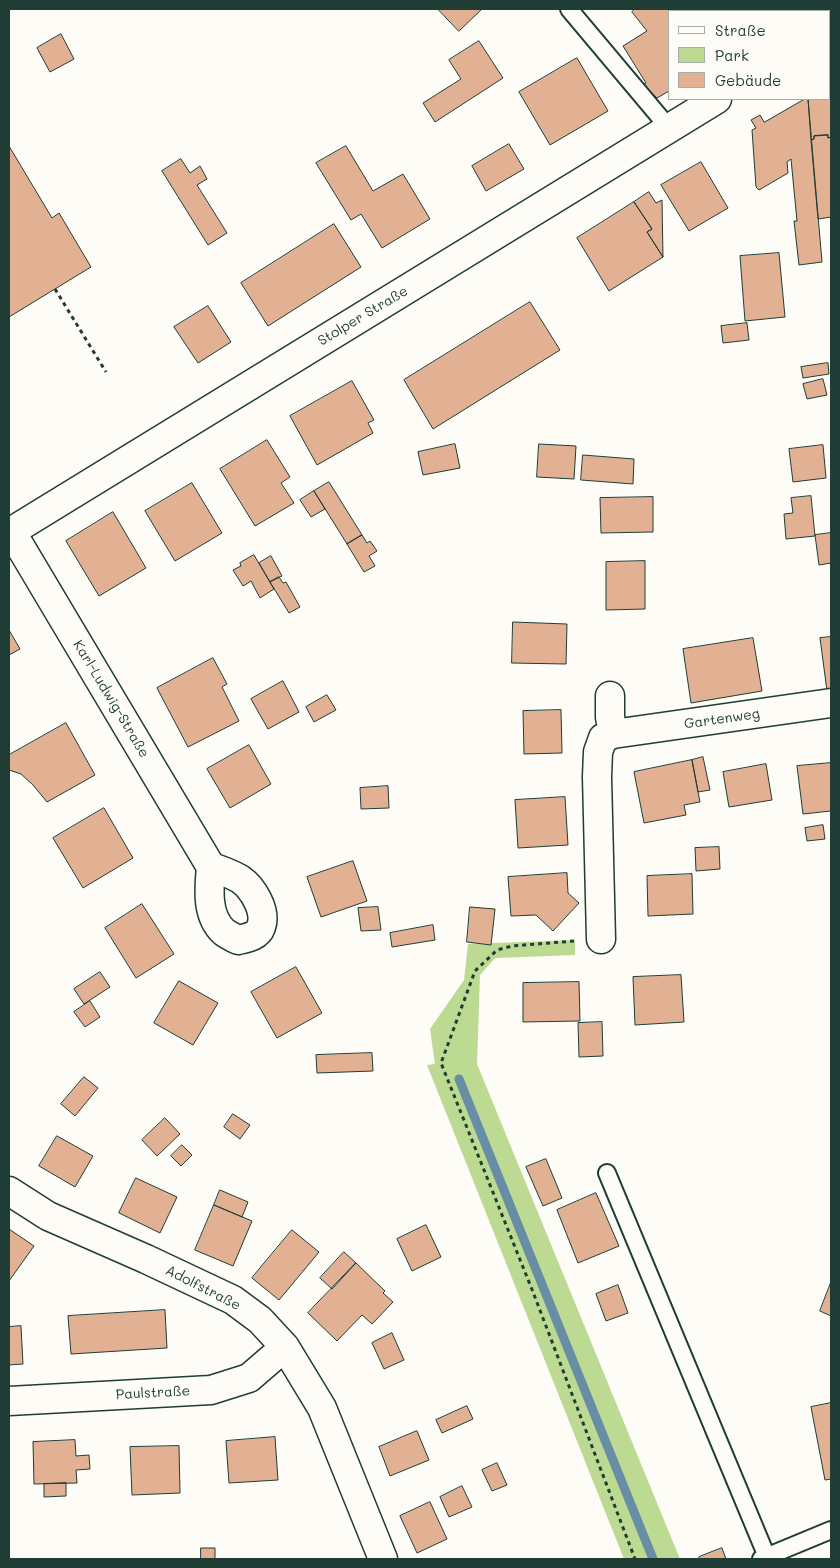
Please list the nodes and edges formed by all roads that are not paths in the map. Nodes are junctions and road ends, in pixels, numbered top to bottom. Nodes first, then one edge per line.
1 (569, 9) edge
2 (714, 100) edge
3 (669, 128) junction
4 (10, 532) edge
5 (610, 696) dead end
6 (831, 703) edge
7 (613, 734) junction
8 (211, 867) dead end
9 (601, 939) road end
10 (607, 1173) dead end
11 (9, 1191) edge
12 (285, 1347) junction
13 (9, 1401) edge
14 (831, 1530) edge
15 (764, 1558) edge
16 (383, 1559) edge

1 - 3 lane
2 - 3 street, Stolper Straße
3 - 4 street, Stolper Straße
4 - 8 street, Karl-Ludwig-Straße
5 - 7 street
6 - 7 street, Gartenweg
7 - 9 street
10 - 15 lane
11 - 12 street, Adolfstraße
12 - 13 street, Paulstraße
12 - 16 street, Adolfstraße
14 - 15 lane

